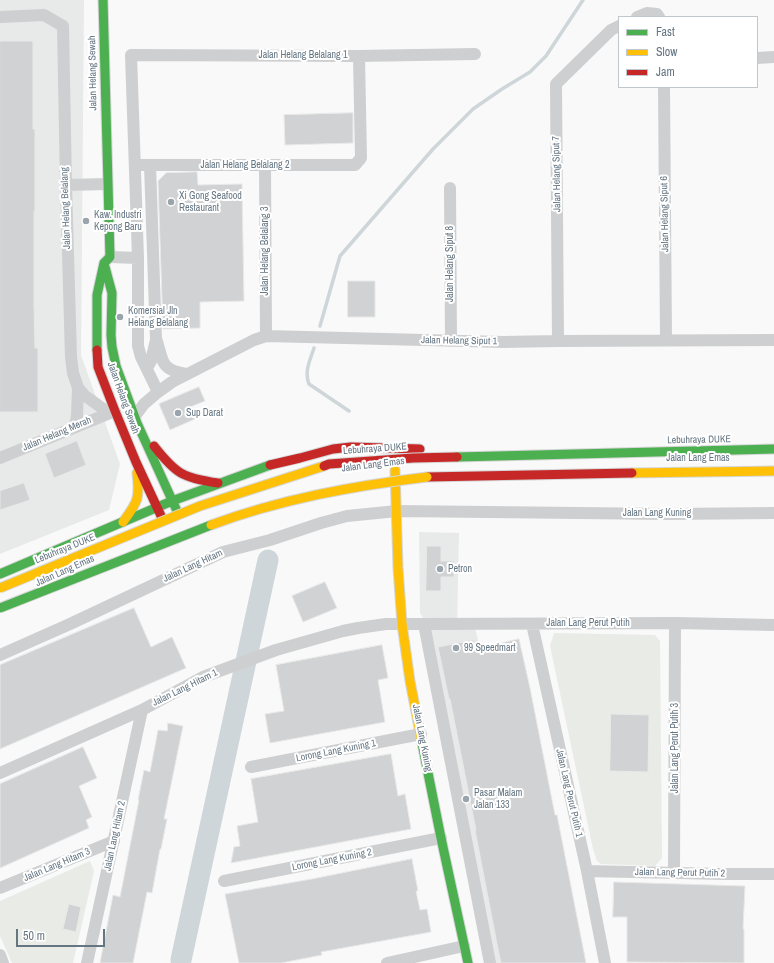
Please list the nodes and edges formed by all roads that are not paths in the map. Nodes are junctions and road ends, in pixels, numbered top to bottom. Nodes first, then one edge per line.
1 (102, 0) edge
2 (640, 16) edge
3 (658, 16) edge
4 (0, 17) edge
5 (615, 28) edge
6 (476, 54) dead end
7 (360, 56) junction
8 (774, 57) edge
9 (758, 58) edge
10 (664, 88) edge
11 (135, 165) junction
12 (150, 165) junction
13 (265, 165) junction
14 (107, 184) junction
15 (66, 185) junction
16 (450, 188) dead end
17 (138, 258) junction
18 (107, 260) junction
19 (266, 336) junction
20 (156, 340) junction
21 (558, 340) junction
22 (666, 340) junction
23 (774, 340) edge
24 (451, 341) junction
25 (146, 368) junction
26 (186, 374) junction
27 (78, 388) junction
28 (158, 392) junction
29 (112, 412) junction
30 (136, 420) junction
31 (75, 427) junction
32 (774, 443) edge
33 (774, 449) edge
34 (0, 458) edge
35 (300, 458) junction
36 (136, 462) junction
37 (774, 470) edge
38 (392, 472) junction
39 (219, 483) junction
40 (296, 490) dead end
41 (172, 501) junction
42 (157, 508) junction
43 (396, 511) junction
44 (774, 513) edge
45 (181, 520) dead end
46 (123, 522) junction
47 (166, 526) dead end
48 (0, 574) edge
49 (0, 588) edge
50 (0, 608) edge
51 (0, 612) edge
52 (675, 623) junction
53 (402, 624) junction
54 (424, 624) junction
55 (532, 624) junction
56 (774, 625) edge
57 (0, 655) edge
58 (142, 710) junction
59 (421, 734) junction
60 (251, 767) dead end
61 (0, 773) edge
62 (441, 838) junction
63 (114, 841) junction
64 (586, 871) junction
65 (674, 872) junction
66 (774, 874) edge
67 (224, 882) dead end
68 (0, 888) edge
69 (464, 946) junction
70 (0, 955) edge
71 (4, 963) edge
72 (88, 963) edge
73 (387, 963) edge
74 (468, 963) edge
75 (490, 963) edge
76 (605, 963) edge

1 - 14 main road, Jalan Helang Sewah
2 - 3 street
4 - 15 street, Jalan Helang Belalang
5 - 21 street, Jalan Helang Siput 7
6 - 7 street, Jalan Helang Belalang 1
7 - 11 street, Jalan Helang Belalang 1
7 - 13 street, Jalan Helang Belalang 2
8 - 9 street
10 - 22 street, Jalan Helang Siput 6
11 - 12 street, Jalan Helang Belalang 2
11 - 17 street
12 - 13 street, Jalan Helang Belalang 2
12 - 20 street
13 - 19 street, Jalan Helang Belalang 3
14 - 15 street
14 - 18 main road, Jalan Helang Sewah
15 - 27 street, Jalan Helang Belalang
16 - 24 street, Jalan Helang Siput 8
17 - 18 street
17 - 25 street
18 - 29 main road, Jalan Helang Sewah
18 - 30 main road, Jalan Helang Sewah
19 - 24 street, Jalan Helang Siput 1
19 - 26 street, Jalan Helang Siput 1
20 - 25 street
20 - 26 street
21 - 22 street, Jalan Helang Siput 1
21 - 24 street, Jalan Helang Siput 1
22 - 23 street, Jalan Helang Siput 1
25 - 28 street
26 - 28 street, Jalan Helang Siput 1
27 - 29 street
27 - 31 street, Jalan Helang Belalang
28 - 30 street, Jalan Helang Siput 1
29 - 31 street, Jalan Helang Merah
29 - 36 main road, Jalan Helang Sewah
30 - 39 main road
30 - 41 main road, Jalan Helang Sewah
31 - 34 street, Jalan Helang Merah
32 - 35 main road, Jalan Lang Emas
33 - 49 main road, Lebuhraya DUKE, bridge
35 - 38 main road
35 - 39 main road, Jalan Lang Emas
36 - 42 main road, Jalan Helang Sewah
36 - 46 main road
37 - 38 main road, Jalan Lang Emas
37 - 50 main road, bridge
38 - 43 main road, Jalan Lang Kuning
39 - 41 main road, Jalan Lang Emas
40 - 51 main road, Jalan Lang Emas
41 - 42 main road, Jalan Lang Emas
41 - 45 main road, Jalan Helang Sewah
42 - 46 main road, Jalan Lang Emas
42 - 47 main road, Jalan Helang Sewah
43 - 44 street, Jalan Lang Kuning
43 - 53 main road, Jalan Lang Kuning
43 - 57 street, Jalan Lang Hitam
46 - 48 main road, Jalan Lang Emas
52 - 55 street, Jalan Lang Perut Putih
52 - 56 street, Jalan Lang Perut Putih
52 - 65 street, Jalan Lang Perut Putih 3
53 - 54 street, Jalan Lang Perut Putih
53 - 58 street, Jalan Lang Hitam 1
53 - 59 main road, Jalan Lang Kuning
54 - 55 street, Jalan Lang Perut Putih
54 - 75 street
55 - 64 street, Jalan Lang Perut Putih 1
58 - 61 street, Jalan Lang Hitam 1
58 - 63 street, Jalan Lang Hitam 2
59 - 60 street, Lorong Lang Kuning 1
59 - 62 main road, Jalan Lang Kuning
62 - 67 street, Lorong Lang Kuning 2
62 - 69 main road, Jalan Lang Kuning
63 - 68 street, Jalan Lang Hitam 3
63 - 72 street, Jalan Lang Hitam 2
64 - 65 street, Jalan Lang Perut Putih 2
64 - 76 street, Jalan Lang Perut Putih 1
65 - 66 street, Jalan Lang Perut Putih 2
69 - 73 street
69 - 74 main road, Jalan Lang Kuning
70 - 71 street

